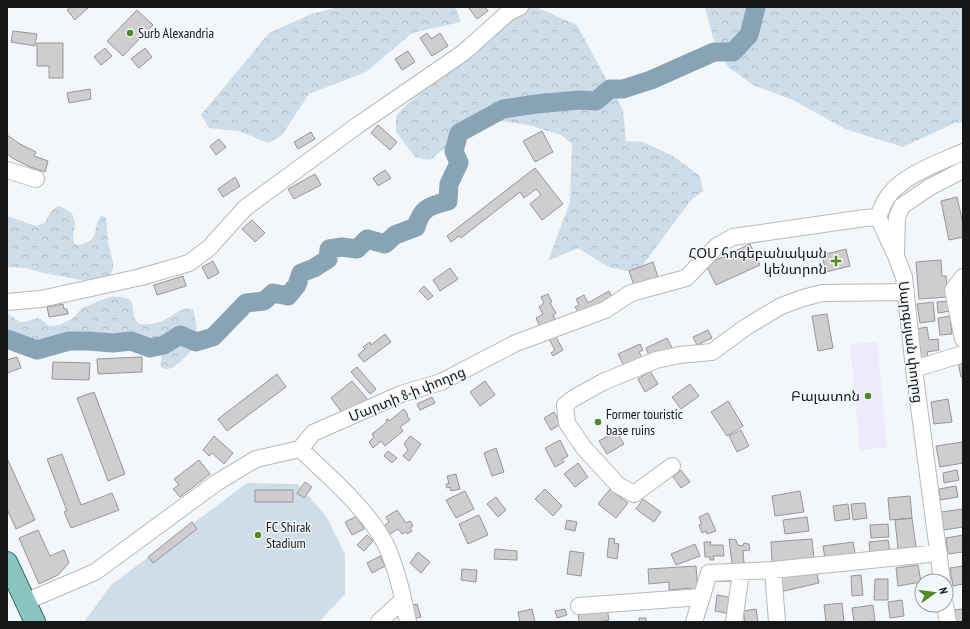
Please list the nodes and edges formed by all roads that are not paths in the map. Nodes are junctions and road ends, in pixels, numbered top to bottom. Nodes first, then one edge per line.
1 (520, 7) edge
2 (963, 152) edge
3 (7, 170) edge
4 (963, 170) edge
5 (36, 179) dead end
6 (878, 218) junction
7 (896, 256) junction
8 (963, 277) edge
9 (906, 292) junction
10 (7, 302) edge
11 (963, 339) edge
12 (963, 354) edge
13 (914, 369) junction
14 (300, 449) junction
15 (672, 466) dead end
16 (938, 553) junction
17 (7, 562) edge
18 (773, 570) junction
19 (741, 572) junction
20 (941, 573) edge
21 (702, 597) junction
22 (403, 600) junction
23 (25, 602) junction
24 (579, 606) dead end
25 (35, 622) edge
26 (379, 622) edge
27 (408, 622) edge
28 (694, 622) edge
29 (734, 622) edge
30 (777, 622) edge

1 - 10 street
2 - 6 street
3 - 5 street
4 - 7 street
6 - 7 street, Սարգսյան փողոց
6 - 14 street, Մարտի 8-ի փողոց
7 - 9 street, Սարգսյան փողոց
8 - 11 street
9 - 13 street, Սարգսյան փողոց
9 - 15 street
12 - 13 street
13 - 16 street, Սարգսյան փողոց
14 - 22 street
14 - 23 street
16 - 18 street
16 - 20 street, Սարգսյան փողոց
17 - 23 main road
18 - 19 street
18 - 30 street
19 - 21 street
19 - 29 street
21 - 24 street
21 - 28 street
22 - 26 street
22 - 27 street
23 - 25 main road

